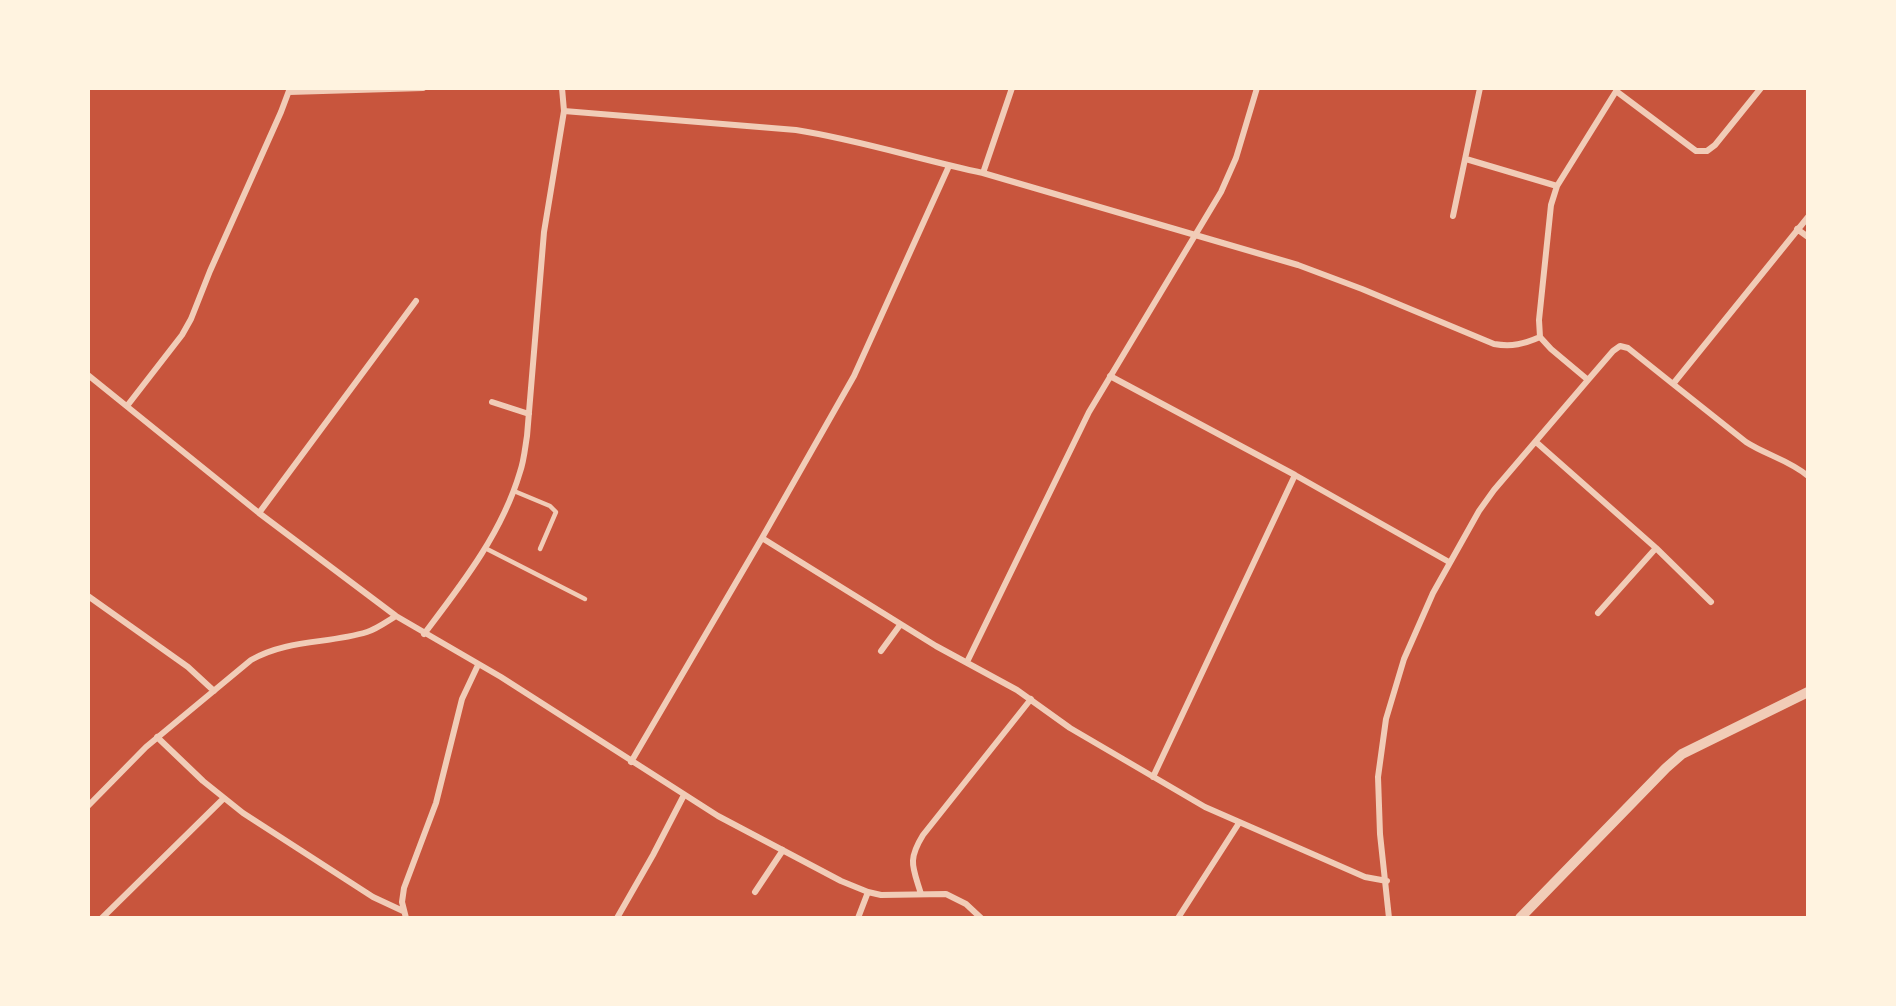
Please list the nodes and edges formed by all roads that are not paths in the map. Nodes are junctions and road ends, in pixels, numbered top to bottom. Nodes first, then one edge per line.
1 (423, 88) edge
2 (562, 88) edge
3 (1012, 88) edge
4 (1257, 88) edge
5 (1480, 88) edge
6 (1761, 88) edge
7 (290, 90) edge
8 (1617, 90) edge
9 (564, 111) junction
10 (1466, 159) junction
11 (949, 166) junction
12 (983, 173) junction
13 (1557, 186) junction
14 (1453, 216) dead end
15 (1808, 217) edge
16 (1797, 229) junction
17 (1194, 236) junction
18 (1808, 237) edge
19 (416, 301) dead end
20 (1540, 338) junction
21 (88, 375) edge
22 (1110, 376) junction
23 (1588, 380) junction
24 (1673, 384) junction
25 (492, 402) dead end
26 (127, 406) junction
27 (528, 414) junction
28 (1536, 442) junction
29 (1295, 475) junction
30 (1808, 476) edge
31 (514, 491) junction
32 (259, 513) junction
33 (762, 538) junction
34 (485, 548) junction
35 (1656, 548) junction
36 (540, 549) dead end
37 (1449, 562) junction
38 (88, 596) edge
39 (585, 599) dead end
40 (1711, 602) dead end
41 (1598, 613) dead end
42 (396, 616) junction
43 (900, 625) junction
44 (424, 634) junction
45 (881, 651) dead end
46 (967, 662) junction
47 (478, 665) junction
48 (214, 691) junction
49 (1808, 692) edge
50 (1031, 699) junction
51 (157, 737) junction
52 (631, 762) junction
53 (1153, 777) junction
54 (684, 795) junction
55 (223, 799) junction
56 (88, 806) edge
57 (1239, 823) junction
58 (783, 850) junction
59 (1387, 881) junction
60 (755, 892) dead end
61 (868, 892) junction
62 (921, 894) junction
63 (405, 914) edge
64 (102, 918) edge
65 (617, 918) edge
66 (858, 918) edge
67 (981, 918) edge
68 (1178, 918) edge
69 (1389, 918) edge
70 (1520, 918) edge

1 - 7 street
2 - 9 street
3 - 12 street
4 - 17 street
5 - 10 street
6 - 8 street
7 - 26 street
8 - 13 street
9 - 11 street
9 - 27 street
10 - 13 street
10 - 14 street
11 - 12 street
11 - 33 street
12 - 17 street
13 - 20 street
15 - 16 street
16 - 18 street
16 - 24 street
17 - 20 street
17 - 22 street
19 - 32 street
20 - 23 street
21 - 26 street
22 - 29 street
22 - 46 street
23 - 24 street
23 - 28 street
24 - 30 street
25 - 27 street
26 - 32 street
27 - 31 street
28 - 35 street
28 - 37 street
29 - 37 street
29 - 53 street
31 - 34 street
31 - 36 lane
32 - 42 street
33 - 43 street
33 - 52 street
34 - 39 lane
34 - 44 street
35 - 40 street
35 - 41 street
37 - 59 street
38 - 48 street
42 - 44 street
42 - 48 street
43 - 45 street
43 - 46 street
44 - 47 street
46 - 50 street
47 - 52 street
47 - 63 street
48 - 51 street
49 - 70 street
50 - 53 street
50 - 62 street
51 - 55 street
51 - 56 street
52 - 54 street
53 - 57 street
54 - 58 street
54 - 65 street
55 - 63 street
55 - 64 street
57 - 59 street
57 - 68 street
58 - 60 street
58 - 61 street
59 - 69 street
61 - 62 street
61 - 66 street
62 - 67 street

